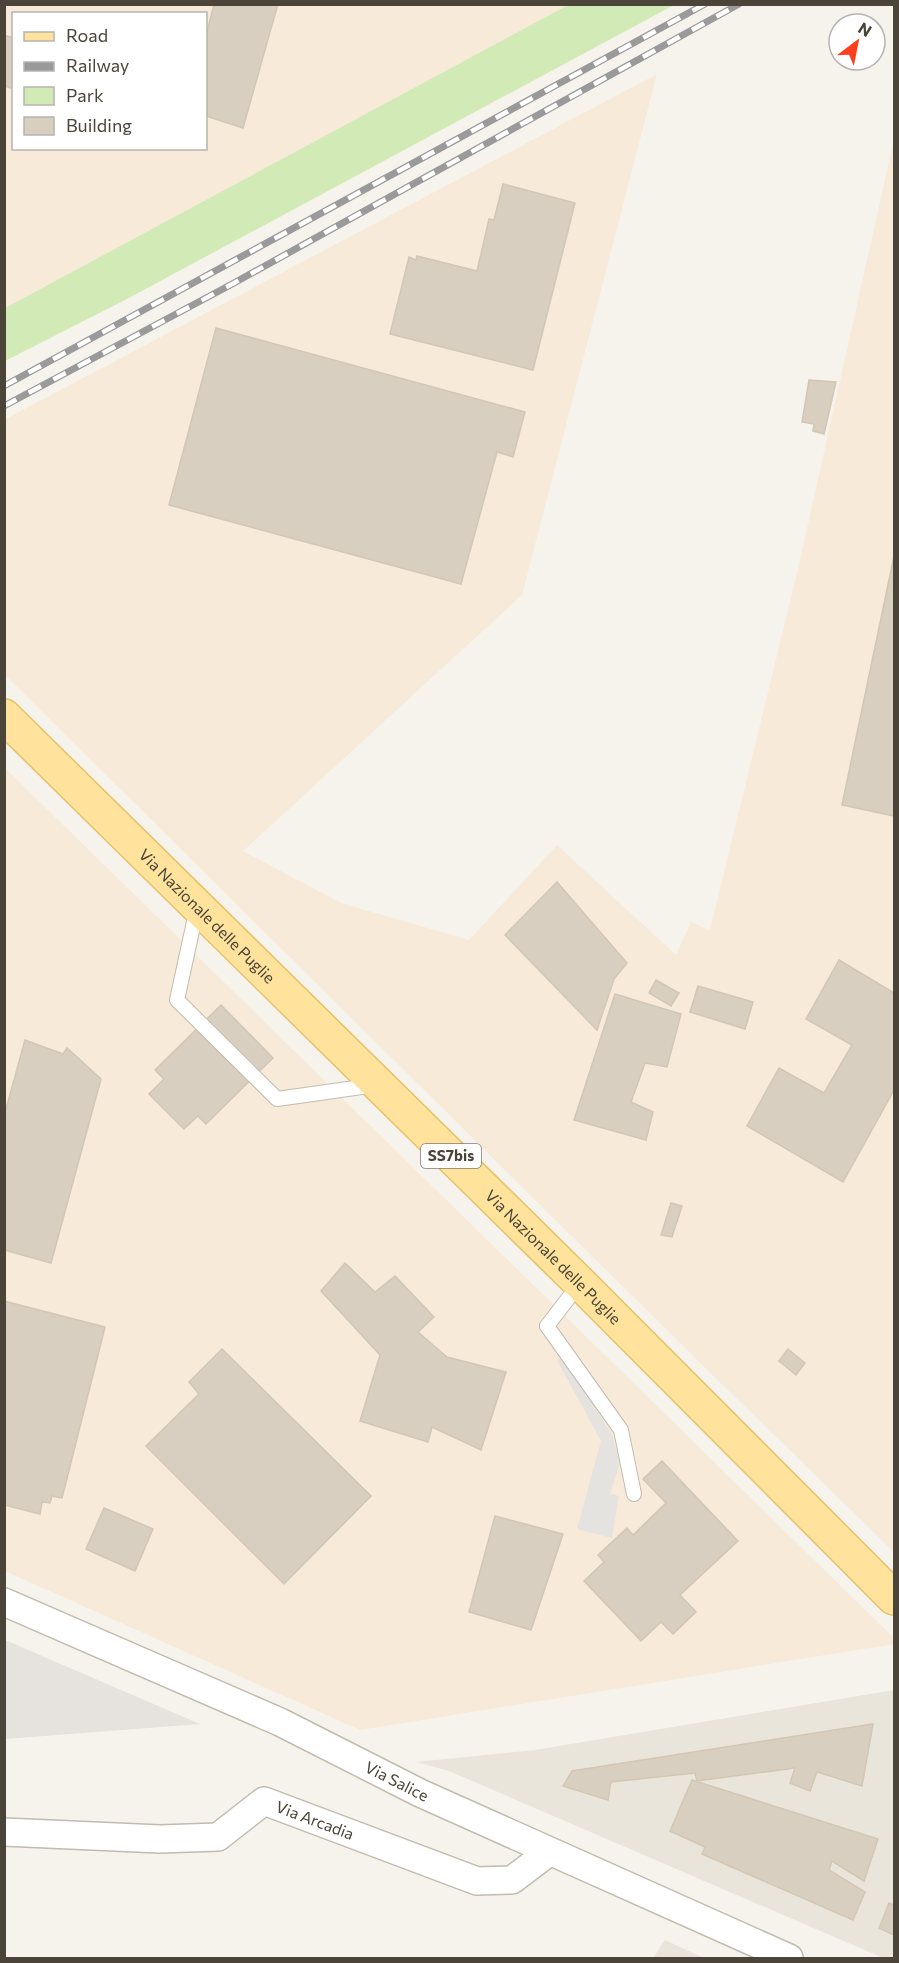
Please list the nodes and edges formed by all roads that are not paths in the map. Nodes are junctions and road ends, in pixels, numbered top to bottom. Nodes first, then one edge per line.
1 (4, 716) edge
2 (197, 906) junction
3 (378, 1085) junction
4 (580, 1283) junction
5 (634, 1494) dead end
6 (894, 1598) edge
7 (4, 1602) edge
8 (4, 1832) edge
9 (549, 1852) junction
10 (789, 1959) edge

1 - 2 main road, Via Nazionale delle Puglie / SS7bis
2 - 3 main road, Via Nazionale delle Puglie / SS7bis
2 - 3 lane
3 - 4 main road, Via Nazionale delle Puglie / SS7bis
4 - 5 lane
4 - 6 main road, Via Nazionale delle Puglie / SS7bis
7 - 9 street, Via Salice
8 - 9 street, Via Arcadia
9 - 10 street, Via Salice

